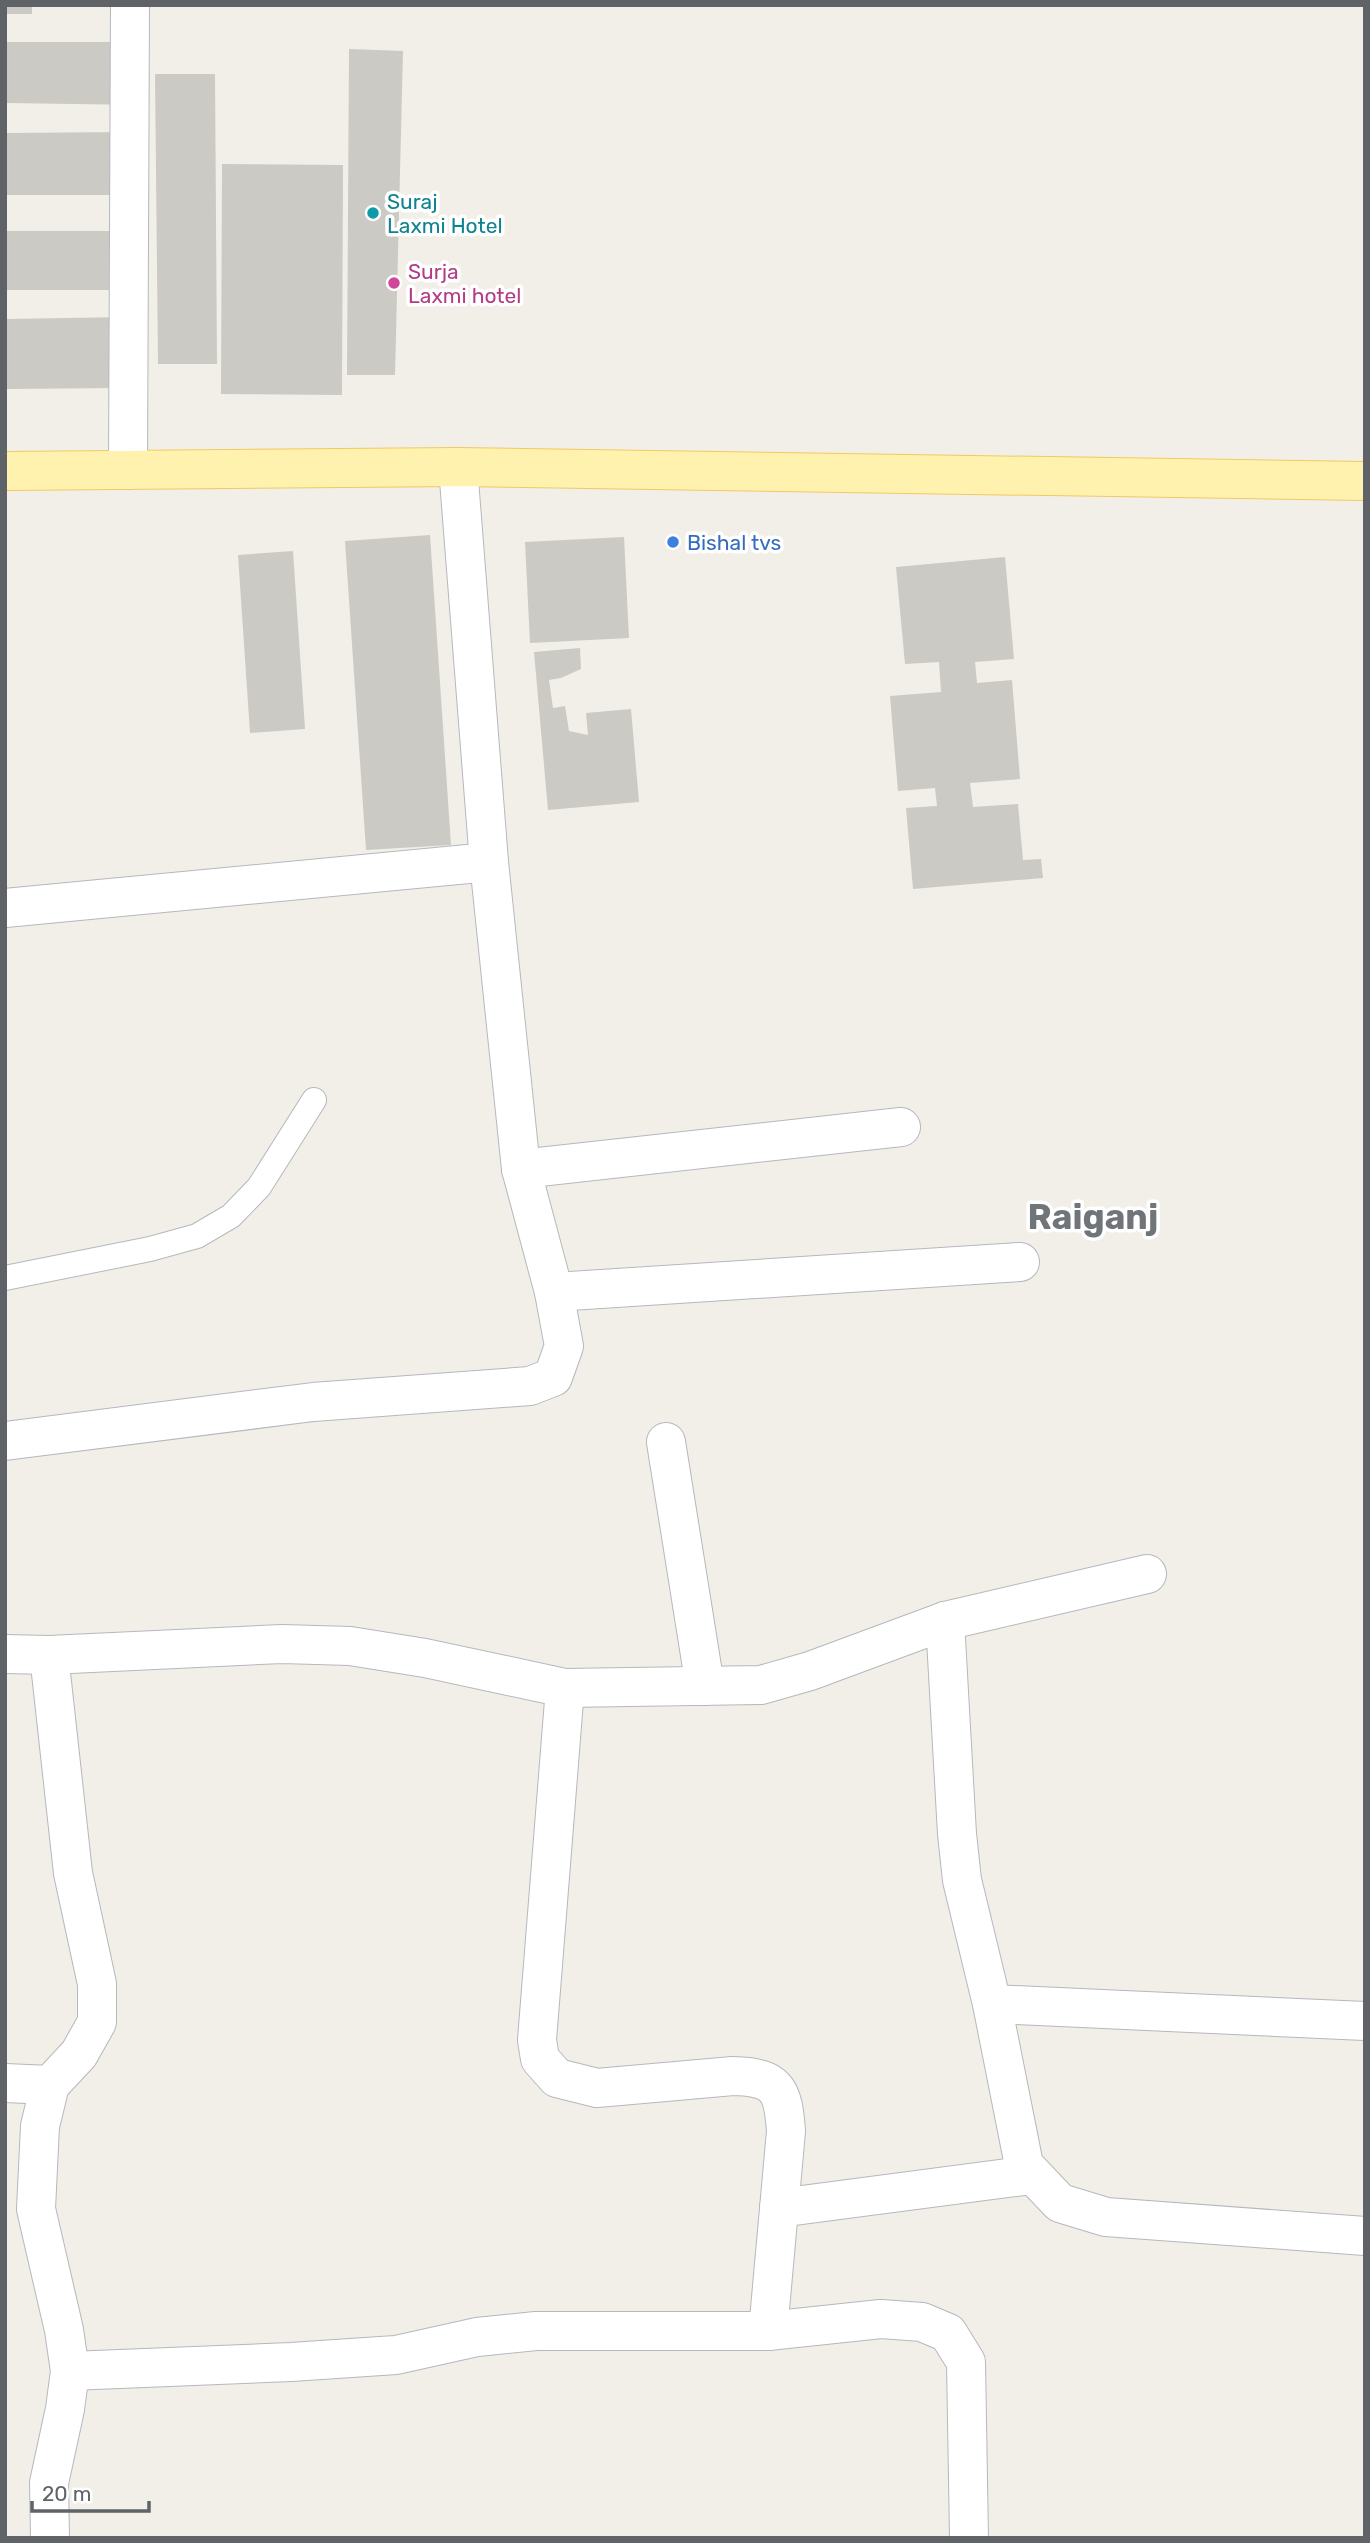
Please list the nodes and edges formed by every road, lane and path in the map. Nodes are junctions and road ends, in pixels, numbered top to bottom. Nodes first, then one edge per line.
1 (130, 5) edge
2 (458, 467) junction
3 (128, 470) junction
4 (5, 471) edge
5 (1365, 481) edge
6 (489, 862) junction
7 (5, 908) edge
8 (314, 1100) dead end
9 (901, 1127) dead end
10 (521, 1169) junction
11 (1020, 1262) dead end
12 (5, 1278) edge
13 (554, 1292) junction
14 (5, 1441) edge
15 (666, 1442) dead end
16 (1147, 1574) dead end
17 (945, 1621) junction
18 (5, 1654) edge
19 (49, 1655) junction
20 (705, 1686) junction
21 (565, 1688) junction
22 (992, 2004) junction
23 (1365, 2021) edge
24 (5, 2083) edge
25 (50, 2085) junction
26 (1031, 2175) junction
27 (779, 2207) junction
28 (21, 2209) edge
29 (1365, 2236) edge
30 (768, 2331) junction
31 (70, 2371) junction
32 (50, 2538) edge
33 (969, 2538) edge

1 - 3 street
2 - 3 main road
2 - 5 main road
2 - 6 street
3 - 4 main road
6 - 7 street
6 - 10 street
8 - 12 lane
9 - 10 street
10 - 13 street
11 - 13 street
13 - 14 street
15 - 20 street
16 - 17 street
17 - 20 street
17 - 22 street
18 - 19 street
19 - 21 street
19 - 25 street
20 - 21 street
21 - 27 street
22 - 23 street
22 - 26 street
24 - 25 street
25 - 28 street
26 - 27 street
26 - 29 street
27 - 30 street
28 - 31 street
30 - 31 street
30 - 33 street
31 - 32 street

